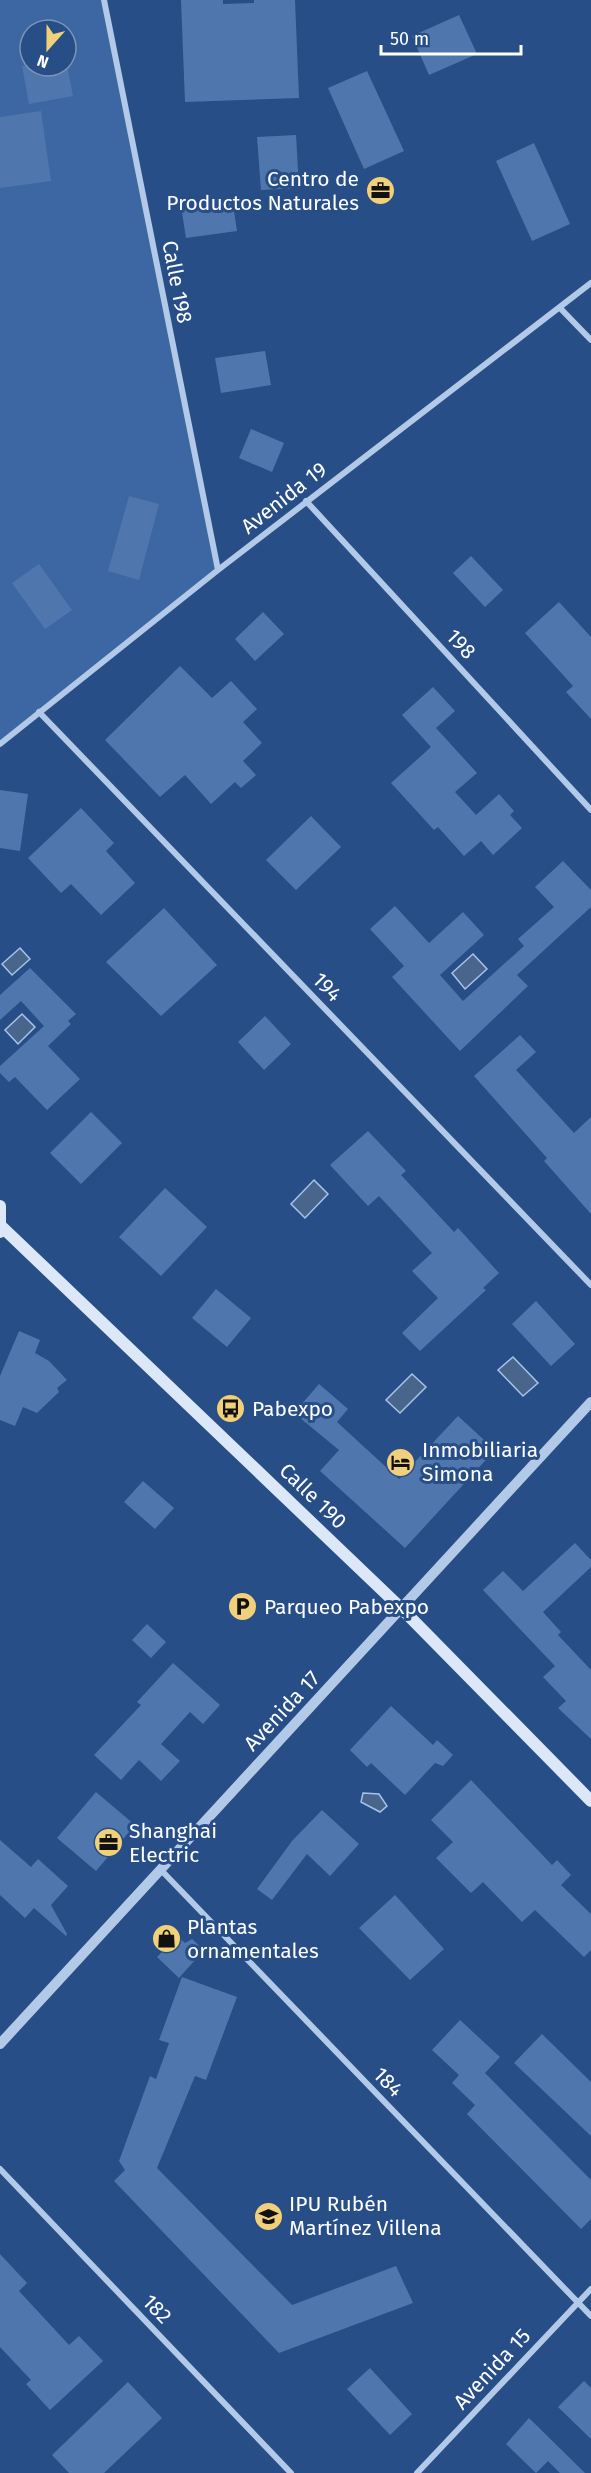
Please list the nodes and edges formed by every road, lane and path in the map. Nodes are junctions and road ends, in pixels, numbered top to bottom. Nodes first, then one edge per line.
1 (104, 0) edge
2 (591, 283) edge
3 (560, 308) junction
4 (591, 340) edge
5 (306, 501) junction
6 (218, 570) junction
7 (39, 712) junction
8 (0, 744) edge
9 (591, 810) edge
10 (0, 1206) edge
11 (0, 1228) edge
12 (591, 1285) edge
13 (591, 1402) edge
14 (403, 1610) junction
15 (591, 1802) edge
16 (162, 1870) junction
17 (0, 2044) edge
18 (0, 2169) edge
19 (591, 2289) edge
20 (577, 2303) junction
21 (591, 2316) edge
22 (291, 2473) edge
23 (417, 2473) edge

1 - 6 street, Calle 198
2 - 3 street, Avenida 19
3 - 4 street
3 - 5 street, Avenida 19
5 - 6 street, Avenida 19
5 - 9 street, 198
6 - 7 street, Avenida 19
7 - 8 street, Avenida 19
7 - 12 street, 194
10 - 11 main road, Calle 190
11 - 14 main road, Calle 190
13 - 14 street, Avenida 17
14 - 15 main road, Calle 190
14 - 16 street, Avenida 17
16 - 17 street, Avenida 17
16 - 20 street, 184
18 - 22 street, 182
19 - 20 street, Avenida 15
20 - 21 street, 184
20 - 23 street, Avenida 15

